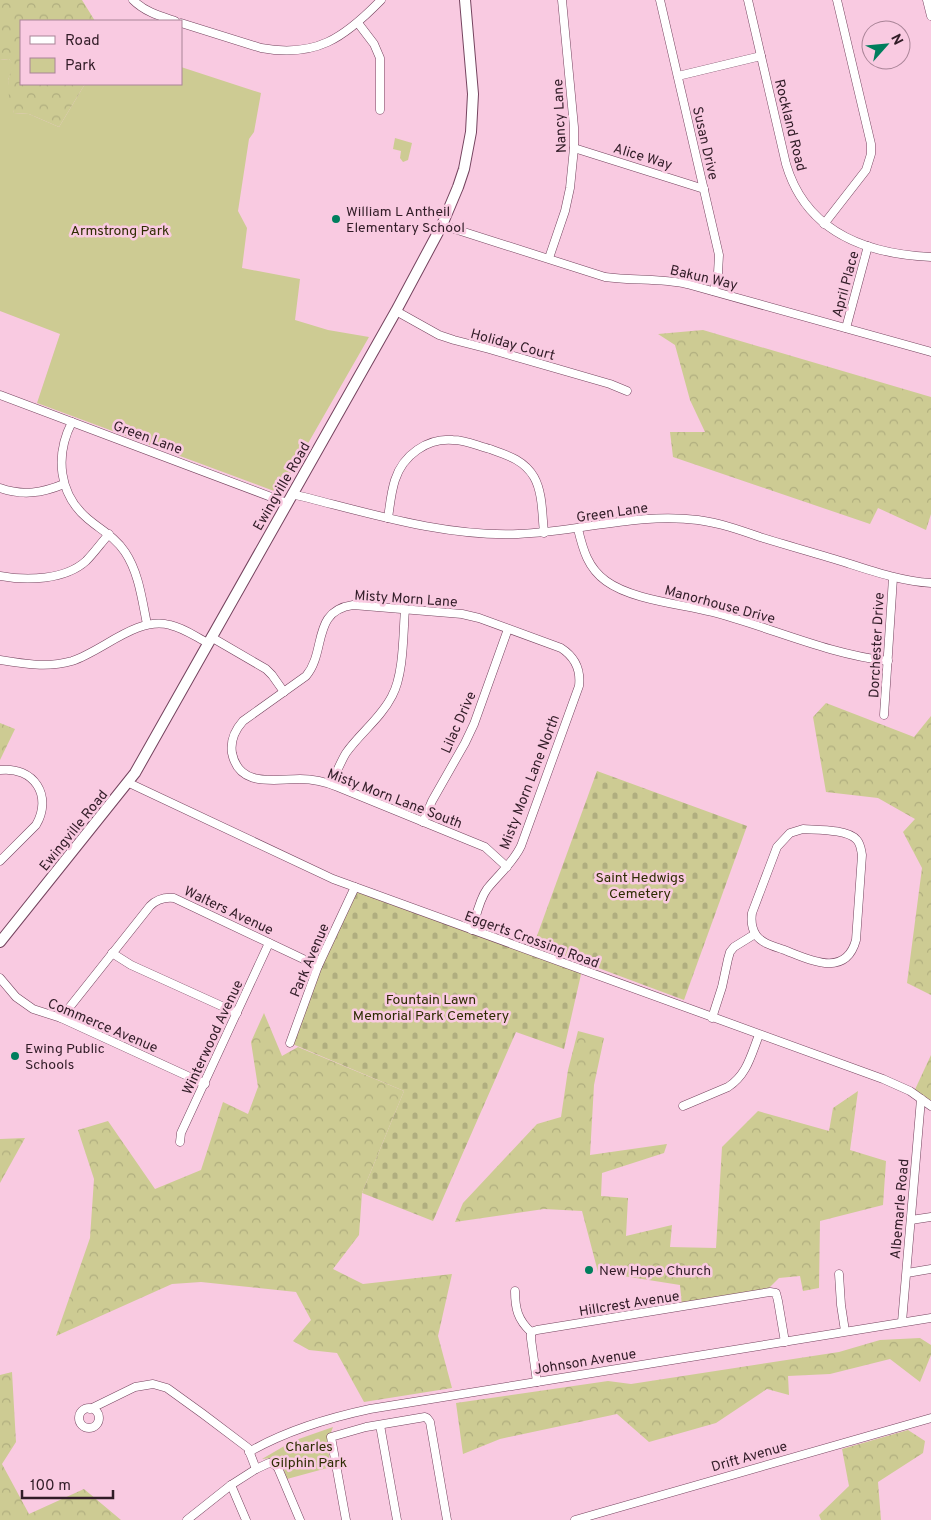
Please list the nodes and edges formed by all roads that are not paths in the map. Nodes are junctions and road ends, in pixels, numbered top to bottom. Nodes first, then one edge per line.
1 (133, 0) edge
2 (381, 0) edge
3 (465, 0) edge
4 (562, 0) edge
5 (660, 0) edge
6 (748, 0) edge
7 (837, 0) edge
8 (927, 0) edge
9 (930, 12) edge
10 (172, 20) edge
11 (182, 23) edge
12 (358, 23) junction
13 (761, 56) junction
14 (678, 76) junction
15 (380, 110) dead end
16 (574, 148) junction
17 (704, 188) junction
18 (824, 224) junction
19 (442, 225) junction
20 (868, 246) junction
21 (931, 257) edge
22 (549, 258) junction
23 (714, 291) junction
24 (396, 311) junction
25 (846, 328) junction
26 (931, 352) edge
27 (627, 391) dead end
28 (0, 395) edge
29 (72, 422) junction
30 (64, 484) junction
31 (0, 488) edge
32 (290, 498) junction
33 (388, 518) junction
34 (578, 529) junction
35 (544, 533) junction
36 (109, 534) junction
37 (0, 576) edge
38 (893, 578) junction
39 (931, 583) edge
40 (405, 608) junction
41 (147, 624) junction
42 (508, 629) junction
43 (210, 640) junction
44 (0, 660) edge
45 (888, 661) junction
46 (576, 663) joint
47 (284, 692) junction
48 (884, 715) dead end
49 (232, 739) joint
50 (0, 770) edge
51 (129, 783) junction
52 (331, 784) junction
53 (423, 822) junction
54 (0, 861) edge
55 (506, 867) junction
56 (355, 887) junction
57 (472, 930) junction
58 (755, 934) junction
59 (0, 942) edge
60 (269, 943) junction
61 (112, 953) junction
62 (318, 966) junction
63 (0, 978) edge
64 (237, 1013) junction
65 (61, 1018) junction
66 (712, 1018) junction
67 (759, 1035) junction
68 (290, 1043) dead end
69 (205, 1084) junction
70 (921, 1099) junction
71 (683, 1106) dead end
72 (931, 1106) edge
73 (180, 1142) dead end
74 (931, 1217) edge
75 (911, 1220) junction
76 (931, 1269) edge
77 (907, 1273) junction
78 (839, 1274) dead end
79 (515, 1292) dead end
80 (931, 1318) edge
81 (902, 1322) junction
82 (846, 1331) junction
83 (531, 1332) junction
84 (785, 1342) junction
85 (537, 1382) junction
86 (90, 1409) dead end
87 (931, 1418) edge
88 (380, 1425) junction
89 (249, 1452) junction
90 (256, 1469) junction
91 (231, 1485) junction
92 (186, 1520) edge
93 (246, 1520) edge
94 (300, 1520) edge
95 (346, 1520) edge
96 (397, 1520) edge
97 (447, 1520) edge
98 (575, 1520) edge

1 - 10 street
2 - 12 street
3 - 19 main road, Ewingville Road
4 - 16 street, Nancy Lane
5 - 14 street, Susan Drive
6 - 13 street, Rockland Road
7 - 18 street
8 - 9 street
11 - 12 street
12 - 15 street
13 - 14 street
13 - 18 street, Rockland Road
14 - 17 street, Susan Drive
16 - 17 street, Alice Way
16 - 22 street, Nancy Lane
17 - 23 street, Susan Drive
18 - 20 street, Rockland Road
19 - 22 street, Bakun Way
19 - 24 main road, Ewingville Road
20 - 21 street, Rockland Road
20 - 25 street, April Place
22 - 23 street, Bakun Way
23 - 25 street, Bakun Way
24 - 27 street, Holiday Court
24 - 32 main road, Ewingville Road
25 - 26 street, Bakun Way
28 - 29 street, Green Lane
29 - 30 street
29 - 32 street, Green Lane
30 - 31 street
30 - 36 street
32 - 33 street, Green Lane
32 - 43 main road, Ewingville Road
33 - 35 street, Green Lane
33 - 35 street
34 - 35 street, Green Lane
34 - 38 street, Green Lane
34 - 45 street, Manorhouse Drive
36 - 37 street
36 - 41 street
38 - 39 street, Green Lane
38 - 45 street, Dorchester Drive
40 - 42 street, Misty Morn Lane
40 - 47 street, Misty Morn Lane
40 - 52 street
41 - 43 street
41 - 44 street
42 - 46 street, Misty Morn Lane
42 - 53 street, Lilac Drive
43 - 47 street
43 - 51 main road, Ewingville Road
45 - 48 street, Dorchester Drive
46 - 55 street, Misty Morn Lane North
47 - 49 street, Misty Morn Lane
49 - 52 street, Misty Morn Lane South
50 - 54 street
51 - 56 street, Eggerts Crossing Road
51 - 59 main road, Ewingville Road
52 - 53 street, Misty Morn Lane South
53 - 55 street, Misty Morn Lane South
55 - 57 street, Misty Morn Lane North
56 - 57 street, Eggerts Crossing Road
56 - 62 street, Park Avenue
57 - 66 street, Eggerts Crossing Road
58 - 58 street
58 - 66 street
60 - 61 street, Walters Avenue
60 - 62 street, Walters Avenue
60 - 64 street, Winterwood Avenue
61 - 64 street
61 - 65 street, Walters Avenue
62 - 68 street, Park Avenue
63 - 65 street, Commerce Avenue
64 - 69 street, Winterwood Avenue
65 - 69 street, Commerce Avenue
66 - 67 street, Eggerts Crossing Road
67 - 70 street, Eggerts Crossing Road
67 - 71 street
69 - 73 street, Winterwood Avenue
70 - 72 street, Eggerts Crossing Road
70 - 75 street, Albemarle Road
74 - 75 street
75 - 77 street, Albemarle Road
76 - 77 street
77 - 81 street, Albemarle Road
78 - 82 street
79 - 83 street
80 - 81 street, Johnson Avenue
81 - 82 street, Johnson Avenue
82 - 84 street, Johnson Avenue
83 - 84 street, Hillcrest Avenue
83 - 85 street
84 - 85 street, Johnson Avenue
85 - 89 street, Johnson Avenue
86 - 89 street
87 - 98 street, Drift Avenue
88 - 95 street
88 - 96 street
88 - 97 street
89 - 90 street
90 - 91 street
90 - 94 street
91 - 92 street
91 - 93 street

